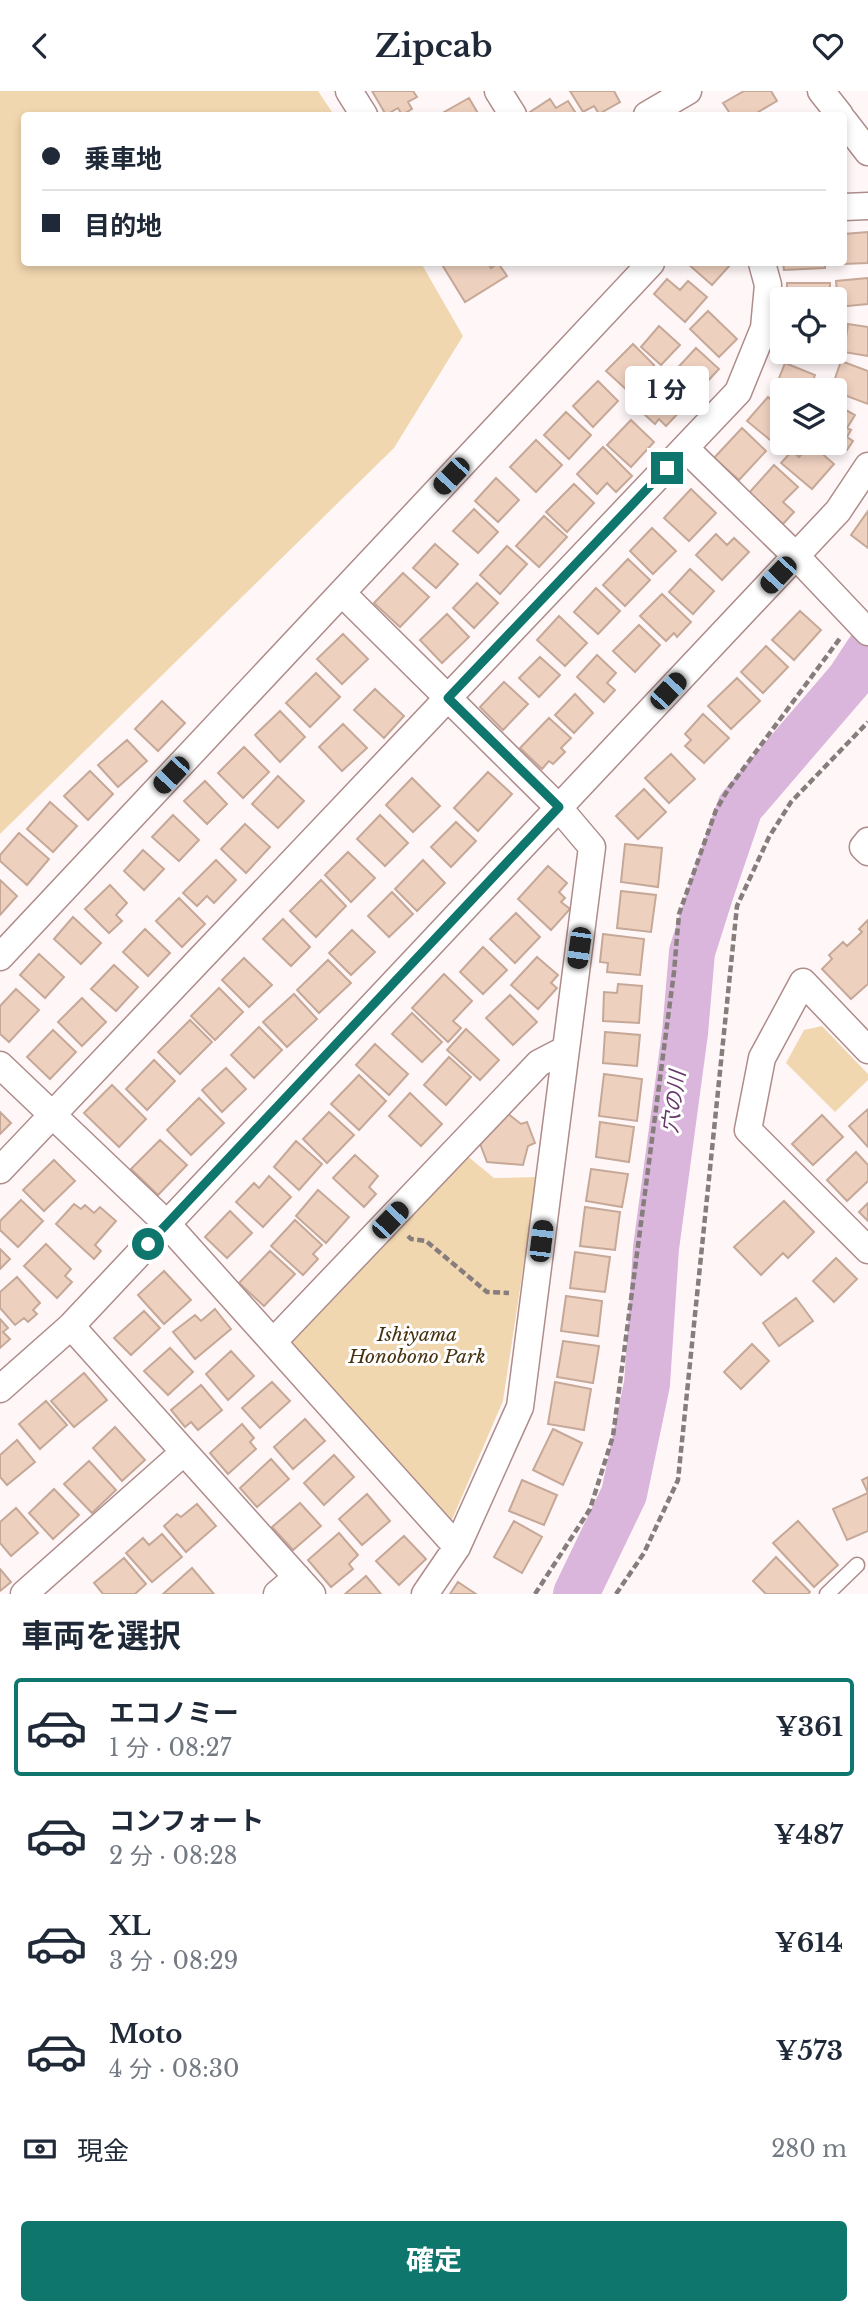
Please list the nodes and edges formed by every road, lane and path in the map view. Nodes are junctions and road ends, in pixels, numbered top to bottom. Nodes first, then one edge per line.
1 (349, 91) edge
2 (498, 91) edge
3 (688, 91) edge
4 (821, 91) edge
5 (653, 105) edge
6 (362, 112) edge
7 (511, 112) edge
8 (838, 112) edge
9 (847, 125) edge
10 (868, 152) edge
11 (868, 206) edge
12 (847, 207) edge
13 (648, 266) edge
14 (763, 266) edge
15 (685, 448) junction
16 (868, 467) edge
17 (796, 556) junction
18 (342, 593) junction
19 (862, 625) edge
20 (448, 698) junction
21 (868, 722) edge
22 (559, 807) junction
23 (868, 841) edge
24 (868, 852) edge
25 (0, 957) edge
26 (566, 1049) junction
27 (868, 1050) edge
28 (0, 1065) edge
29 (53, 1114) junction
30 (0, 1170) edge
31 (390, 1220) junction
32 (167, 1224) junction
33 (868, 1250) edge
34 (507, 1293) dead end
35 (71, 1326) junction
36 (273, 1342) junction
37 (0, 1389) edge
38 (184, 1452) junction
39 (457, 1547) junction
40 (857, 1565) dead end
41 (295, 1588) edge
42 (24, 1594) edge
43 (425, 1594) edge
44 (534, 1594) edge
45 (616, 1594) edge
46 (827, 1594) edge

1 - 6 street
2 - 7 street
3 - 5 street
4 - 8 street
9 - 10 street
11 - 12 street
13 - 18 street
14 - 15 street
15 - 17 street
15 - 20 street
16 - 17 street
17 - 19 street
17 - 22 street
18 - 20 street
18 - 25 street
19 - 44 path
20 - 22 street
20 - 29 street
21 - 45 path
22 - 26 street
22 - 32 street
23 - 24 street
26 - 31 street
26 - 39 street
27 - 33 street
28 - 29 street
29 - 30 street
29 - 32 street
31 - 34 path
31 - 36 street
32 - 35 street
32 - 36 street
35 - 37 street
35 - 38 street
36 - 39 street
38 - 41 street
38 - 42 street
39 - 43 street
40 - 46 lane

